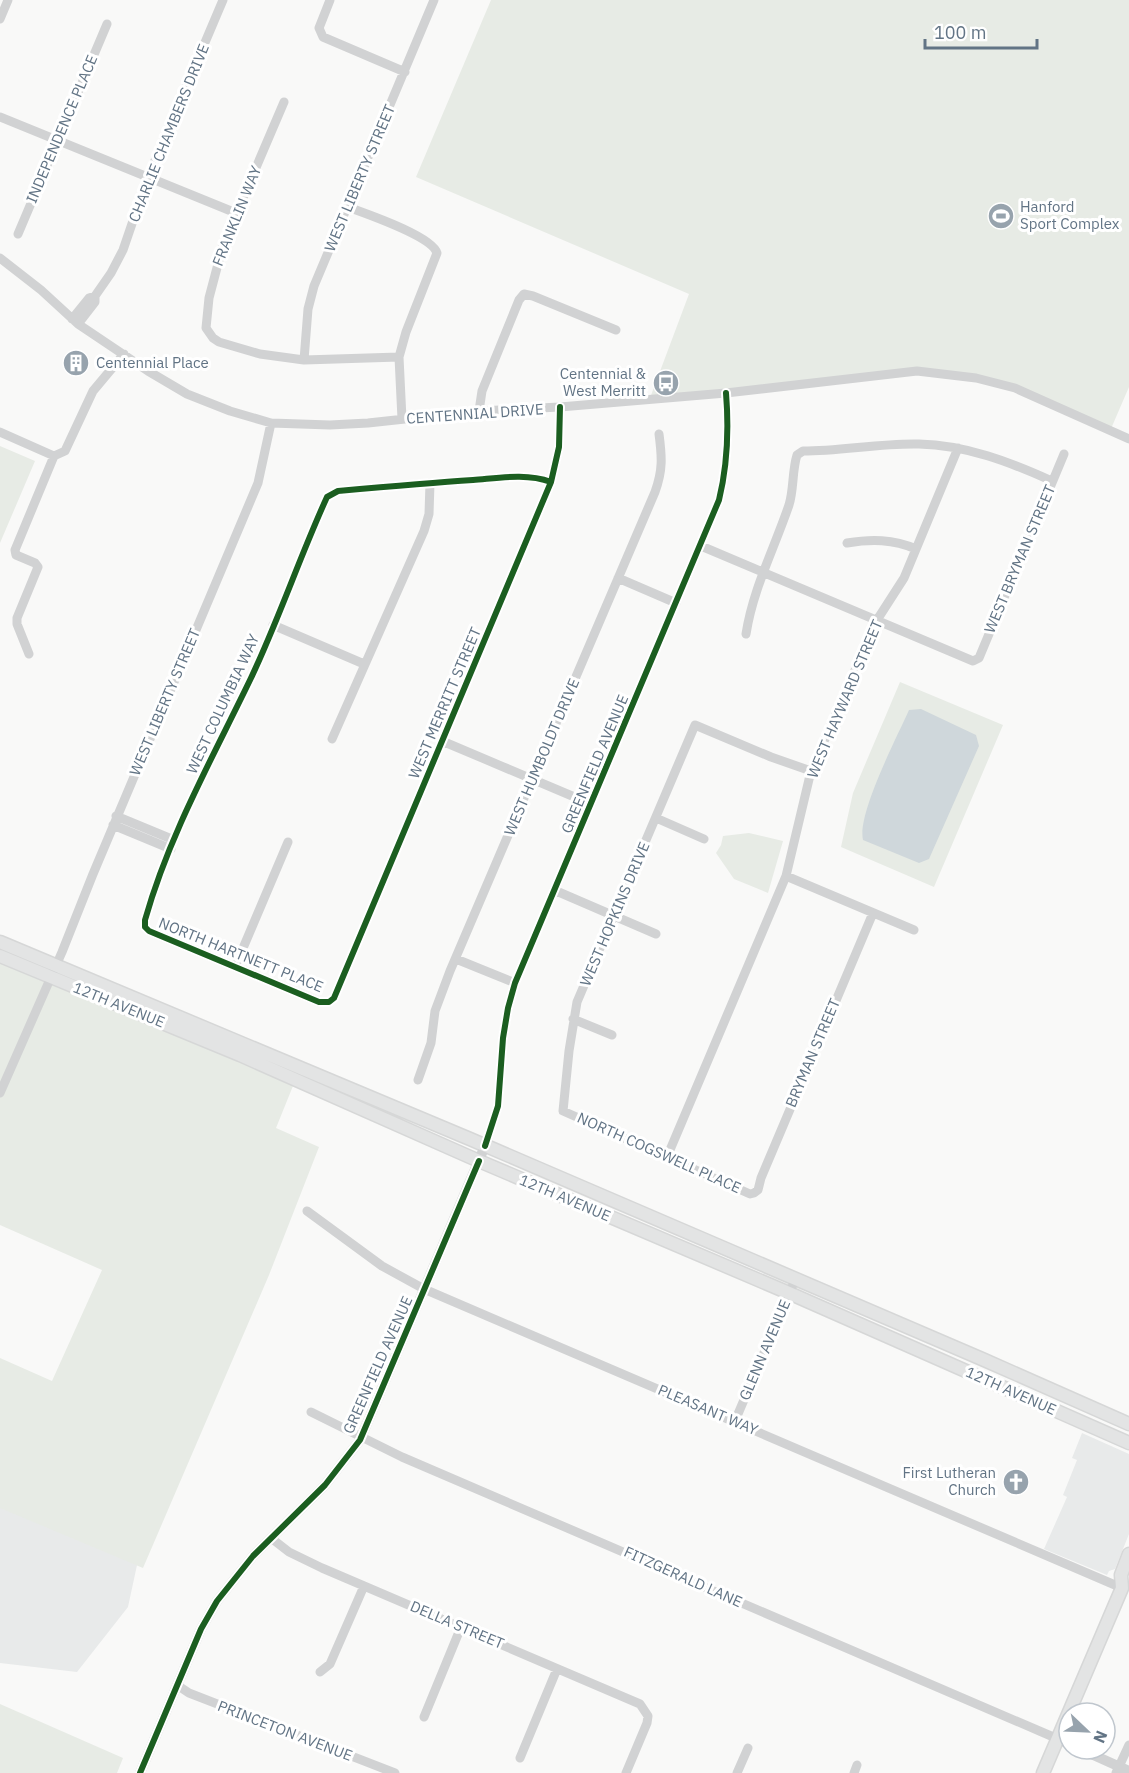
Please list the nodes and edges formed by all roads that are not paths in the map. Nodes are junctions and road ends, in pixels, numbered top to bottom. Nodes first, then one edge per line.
1 (8, 0) edge
2 (223, 0) edge
3 (330, 0) edge
4 (434, 0) edge
5 (1, 13) edge
6 (106, 24) dead end
7 (405, 72) junction
8 (284, 102) dead end
9 (0, 117) edge
10 (57, 140) junction
11 (148, 177) junction
12 (348, 207) junction
13 (236, 213) junction
14 (18, 234) dead end
15 (0, 258) edge
16 (75, 321) junction
17 (616, 330) dead end
18 (124, 354) junction
19 (399, 357) junction
20 (304, 360) junction
21 (726, 393) junction
22 (560, 407) junction
23 (479, 411) junction
24 (402, 419) junction
25 (271, 423) junction
26 (0, 432) edge
27 (659, 434) dead end
28 (1129, 439) edge
29 (958, 448) junction
30 (1064, 454) dead end
31 (54, 456) junction
32 (1052, 481) junction
33 (551, 482) junction
34 (430, 483) junction
35 (847, 543) dead end
36 (701, 546) junction
37 (916, 549) junction
38 (763, 572) junction
39 (618, 578) junction
40 (676, 603) junction
41 (877, 620) junction
42 (273, 625) junction
43 (746, 634) dead end
44 (29, 654) dead end
45 (364, 664) junction
46 (332, 739) dead end
47 (442, 741) junction
48 (812, 771) junction
49 (532, 779) junction
50 (591, 804) junction
51 (656, 818) junction
52 (115, 821) junction
53 (704, 839) dead end
54 (288, 842) dead end
55 (172, 844) junction
56 (786, 876) junction
57 (554, 890) junction
58 (873, 913) junction
59 (614, 916) junction
60 (145, 927) joint
61 (914, 930) dead end
62 (656, 934) dead end
63 (0, 942) edge
64 (0, 956) edge
65 (456, 959) junction
66 (56, 966) junction
67 (235, 967) junction
68 (51, 978) junction
69 (515, 983) junction
70 (329, 1002) joint
71 (573, 1020) junction
72 (612, 1035) dead end
73 (418, 1080) dead end
74 (0, 1093) edge
75 (563, 1111) joint
76 (485, 1146) junction
77 (668, 1157) junction
78 (479, 1161) junction
79 (754, 1193) joint
80 (307, 1211) dead end
81 (795, 1280) junction
82 (424, 1289) junction
83 (789, 1293) junction
84 (311, 1412) dead end
85 (735, 1421) junction
86 (1129, 1424) edge
87 (361, 1437) junction
88 (1129, 1443) edge
89 (271, 1538) junction
90 (1129, 1554) edge
91 (1126, 1585) edge
92 (364, 1586) junction
93 (461, 1627) junction
94 (557, 1669) junction
95 (320, 1672) dead end
96 (177, 1685) junction
97 (1079, 1701) edge
98 (423, 1717) dead end
99 (1057, 1739) edge
100 (1129, 1745) edge
101 (748, 1748) dead end
102 (1057, 1751) edge
103 (520, 1758) dead end
104 (1103, 1761) edge
105 (1121, 1770) edge
106 (140, 1773) edge
107 (394, 1773) edge
108 (626, 1773) edge
109 (737, 1773) edge
110 (1043, 1773) edge

1 - 5 street
2 - 11 street, CHARLIE CHAMBERS DRIVE
3 - 7 street
4 - 7 street, WEST LIBERTY STREET
6 - 10 street, INDEPENDENCE PLACE
7 - 12 street, WEST LIBERTY STREET
8 - 13 street, FRANKLIN WAY
9 - 10 street
10 - 11 street
10 - 14 street, INDEPENDENCE PLACE
11 - 13 street
11 - 16 street, CHARLIE CHAMBERS DRIVE
12 - 19 street
12 - 20 street, WEST LIBERTY STREET
13 - 20 street, FRANKLIN WAY
15 - 16 street, CENTENNIAL DRIVE
16 - 18 street, CENTENNIAL DRIVE
17 - 23 street
18 - 25 street, CENTENNIAL DRIVE
18 - 31 street
19 - 20 street
19 - 24 street
21 - 22 street, CENTENNIAL DRIVE
21 - 28 street, CENTENNIAL DRIVE
21 - 36 street, GREENFIELD AVENUE
22 - 23 street, CENTENNIAL DRIVE
22 - 33 street, WEST MERRITT STREET
23 - 24 street, CENTENNIAL DRIVE
24 - 25 street, CENTENNIAL DRIVE
25 - 52 street, WEST LIBERTY STREET
26 - 31 street
27 - 39 street, WEST HUMBOLDT DRIVE
29 - 32 street
29 - 37 street, WEST HAYWARD STREET
29 - 38 street
30 - 32 street, WEST BRYMAN STREET
31 - 44 street
32 - 41 street, WEST BRYMAN STREET
33 - 34 street
33 - 47 street, WEST MERRITT STREET
34 - 42 street, WEST COLUMBIA WAY
34 - 45 street
35 - 37 street
36 - 38 street
36 - 40 street, GREENFIELD AVENUE
37 - 41 street, WEST HAYWARD STREET
38 - 41 street
38 - 43 street
39 - 40 street
39 - 49 street, WEST HUMBOLDT DRIVE
40 - 50 street, GREENFIELD AVENUE
41 - 48 street, WEST HAYWARD STREET
42 - 45 street
42 - 55 street, WEST COLUMBIA WAY
45 - 46 street
47 - 49 street
47 - 70 street, WEST MERRITT STREET
48 - 51 street, WEST HOPKINS DRIVE
48 - 56 street, WEST HAYWARD STREET
49 - 50 street
49 - 65 street, WEST HUMBOLDT DRIVE
50 - 57 street, GREENFIELD AVENUE
51 - 53 street
51 - 59 street, WEST HOPKINS DRIVE
52 - 55 street
52 - 66 street, WEST LIBERTY STREET
54 - 67 street
55 - 60 street, WEST COLUMBIA WAY
56 - 58 street
56 - 77 street, WEST HAYWARD STREET
57 - 59 street
57 - 69 street, GREENFIELD AVENUE
58 - 61 street
58 - 79 street, BRYMAN STREET
59 - 62 street
59 - 71 street, WEST HOPKINS DRIVE
60 - 67 street, NORTH HARTNETT PLACE
63 - 66 main road, 12TH AVENUE
64 - 68 main road, 12TH AVENUE
65 - 69 street
65 - 73 street, WEST HUMBOLDT DRIVE
66 - 68 street, WEST LIBERTY STREET
66 - 76 main road, 12TH AVENUE
67 - 70 street, NORTH HARTNETT PLACE
68 - 74 street, WEST LIBERTY STREET
68 - 78 main road, 12TH AVENUE
69 - 76 street, GREENFIELD AVENUE
71 - 72 street
71 - 75 street, WEST HOPKINS DRIVE
75 - 77 street, NORTH COGSWELL PLACE
76 - 78 street, GREENFIELD AVENUE
76 - 81 main road, 12TH AVENUE
77 - 79 street, NORTH COGSWELL PLACE
78 - 82 street, GREENFIELD AVENUE
78 - 83 main road, 12TH AVENUE
80 - 82 street, PLEASANT WAY
81 - 83 street, GLENN AVENUE
81 - 86 main road, 12TH AVENUE
82 - 85 street, PLEASANT WAY
82 - 87 street, GREENFIELD AVENUE
83 - 85 street, GLENN AVENUE
83 - 88 main road, 12TH AVENUE
84 - 87 street, FITZGERALD LANE
85 - 91 street, PLEASANT WAY
87 - 89 street, GREENFIELD AVENUE
87 - 99 street, FITZGERALD LANE
89 - 92 street, DELLA STREET
89 - 96 street, GREENFIELD AVENUE
90 - 91 main road
91 - 97 main road
92 - 93 street, DELLA STREET
92 - 95 street
93 - 94 street, DELLA STREET
93 - 98 street
94 - 103 street
94 - 108 street, DELLA STREET
96 - 106 street, GREENFIELD AVENUE
96 - 107 street, PRINCETON AVENUE
100 - 105 street
101 - 109 street
102 - 110 main road
104 - 105 street

